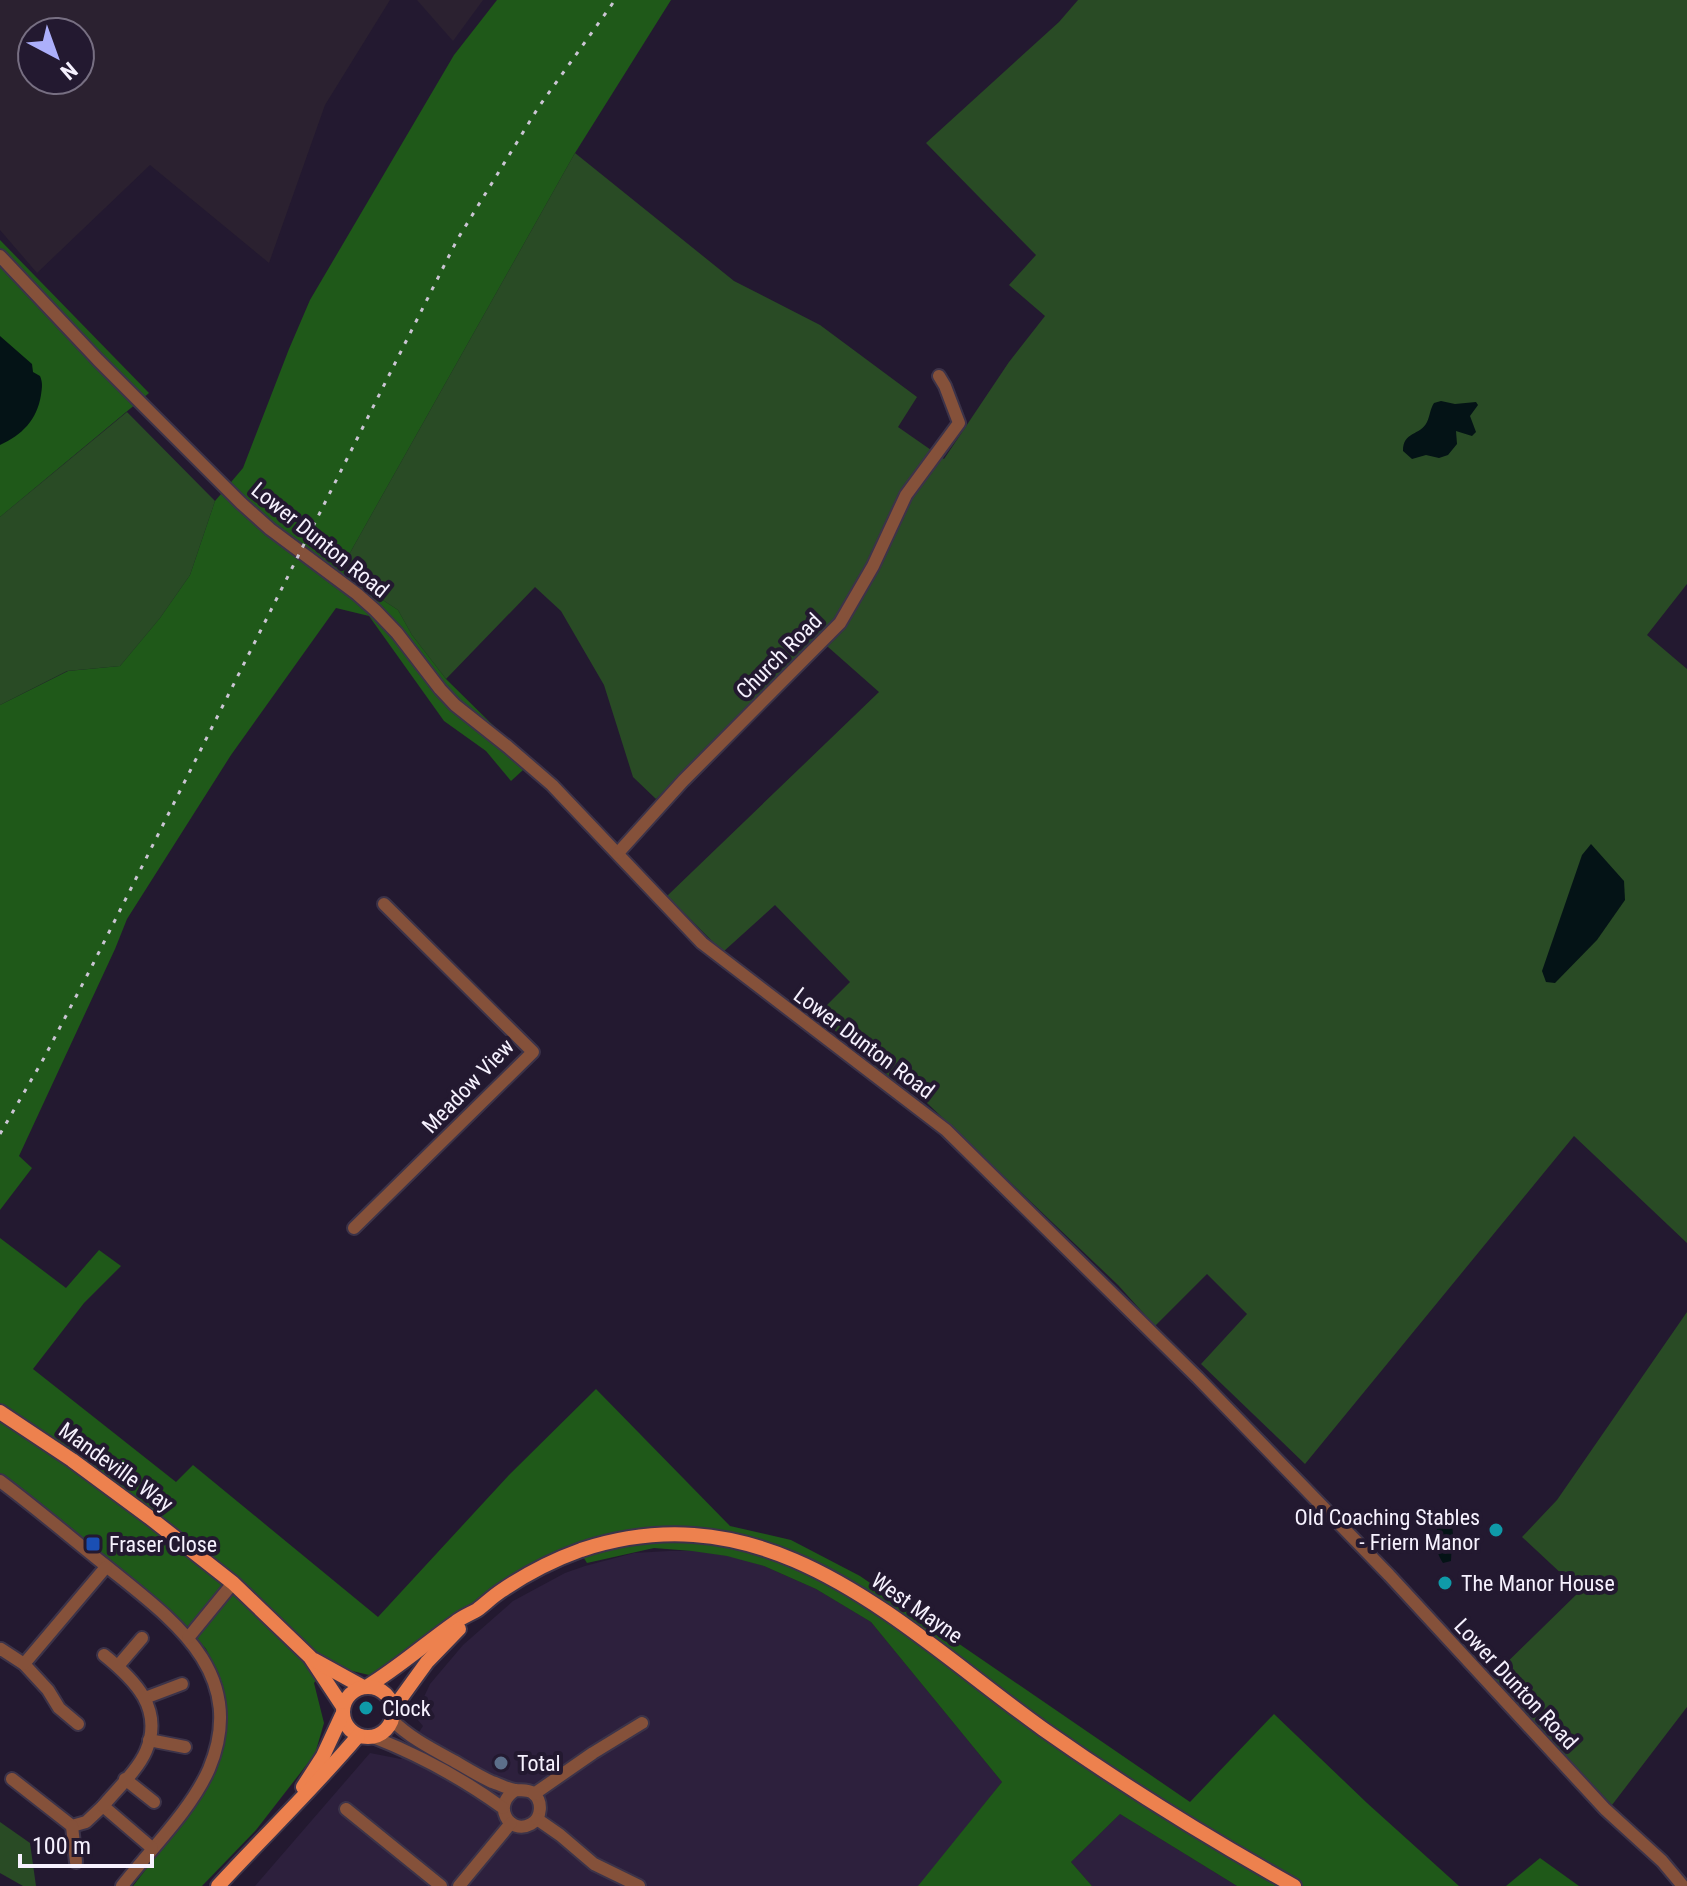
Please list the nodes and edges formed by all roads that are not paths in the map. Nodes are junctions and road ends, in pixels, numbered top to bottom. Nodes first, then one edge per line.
1 (0, 256) edge
2 (939, 376) dead end
3 (618, 853) junction
4 (384, 904) dead end
5 (354, 1228) dead end
6 (0, 1412) edge
7 (0, 1481) edge
8 (106, 1567) junction
9 (233, 1583) junction
10 (475, 1611) junction
11 (142, 1638) dead end
12 (188, 1638) junction
13 (0, 1649) edge
14 (104, 1655) dead end
15 (310, 1657) junction
16 (24, 1664) junction
17 (118, 1666) junction
18 (182, 1684) dead end
19 (366, 1687) junction
20 (145, 1698) junction
21 (342, 1711) junction
22 (393, 1715) junction
23 (642, 1723) dead end
24 (78, 1724) dead end
25 (366, 1736) junction
26 (149, 1740) junction
27 (185, 1747) dead end
28 (12, 1779) dead end
29 (125, 1779) junction
30 (516, 1790) junction
31 (534, 1794) junction
32 (154, 1802) dead end
33 (103, 1806) junction
34 (503, 1808) junction
35 (346, 1809) dead end
36 (537, 1819) junction
37 (511, 1823) junction
38 (72, 1826) junction
39 (274, 1826) junction
40 (152, 1848) junction
41 (76, 1862) dead end
42 (122, 1886) edge
43 (218, 1886) edge
44 (441, 1886) edge
45 (459, 1886) edge
46 (639, 1886) edge
47 (1294, 1886) edge
48 (1683, 1886) edge

1 - 3 street, Lower Dunton Road
2 - 3 street, Church Road
3 - 48 street, Lower Dunton Road
4 - 5 street, Meadow View
6 - 9 main road, Mandeville Way
7 - 8 street
8 - 12 street
8 - 16 street
9 - 12 street
9 - 15 main road, Mandeville Way
10 - 19 main road, West Mayne
10 - 22 main road, West Mayne
10 - 47 main road, West Mayne
11 - 17 street
12 - 40 street
13 - 16 street
14 - 17 street
15 - 19 main road, Mandeville Way
15 - 21 main road, Mandeville Way
16 - 24 street
17 - 20 street
18 - 20 street
19 - 21 main road
19 - 22 main road
20 - 26 street
21 - 25 main road
21 - 39 main road
22 - 25 main road
22 - 30 street
23 - 31 street
25 - 34 street
25 - 39 main road
26 - 27 street
26 - 29 street
28 - 38 street
29 - 32 street
29 - 33 street
30 - 31 street
30 - 34 street
31 - 36 street
33 - 38 street
33 - 40 street
34 - 37 street
35 - 44 street
36 - 37 street
36 - 46 street
37 - 45 street
38 - 41 street
39 - 43 main road
40 - 42 street

